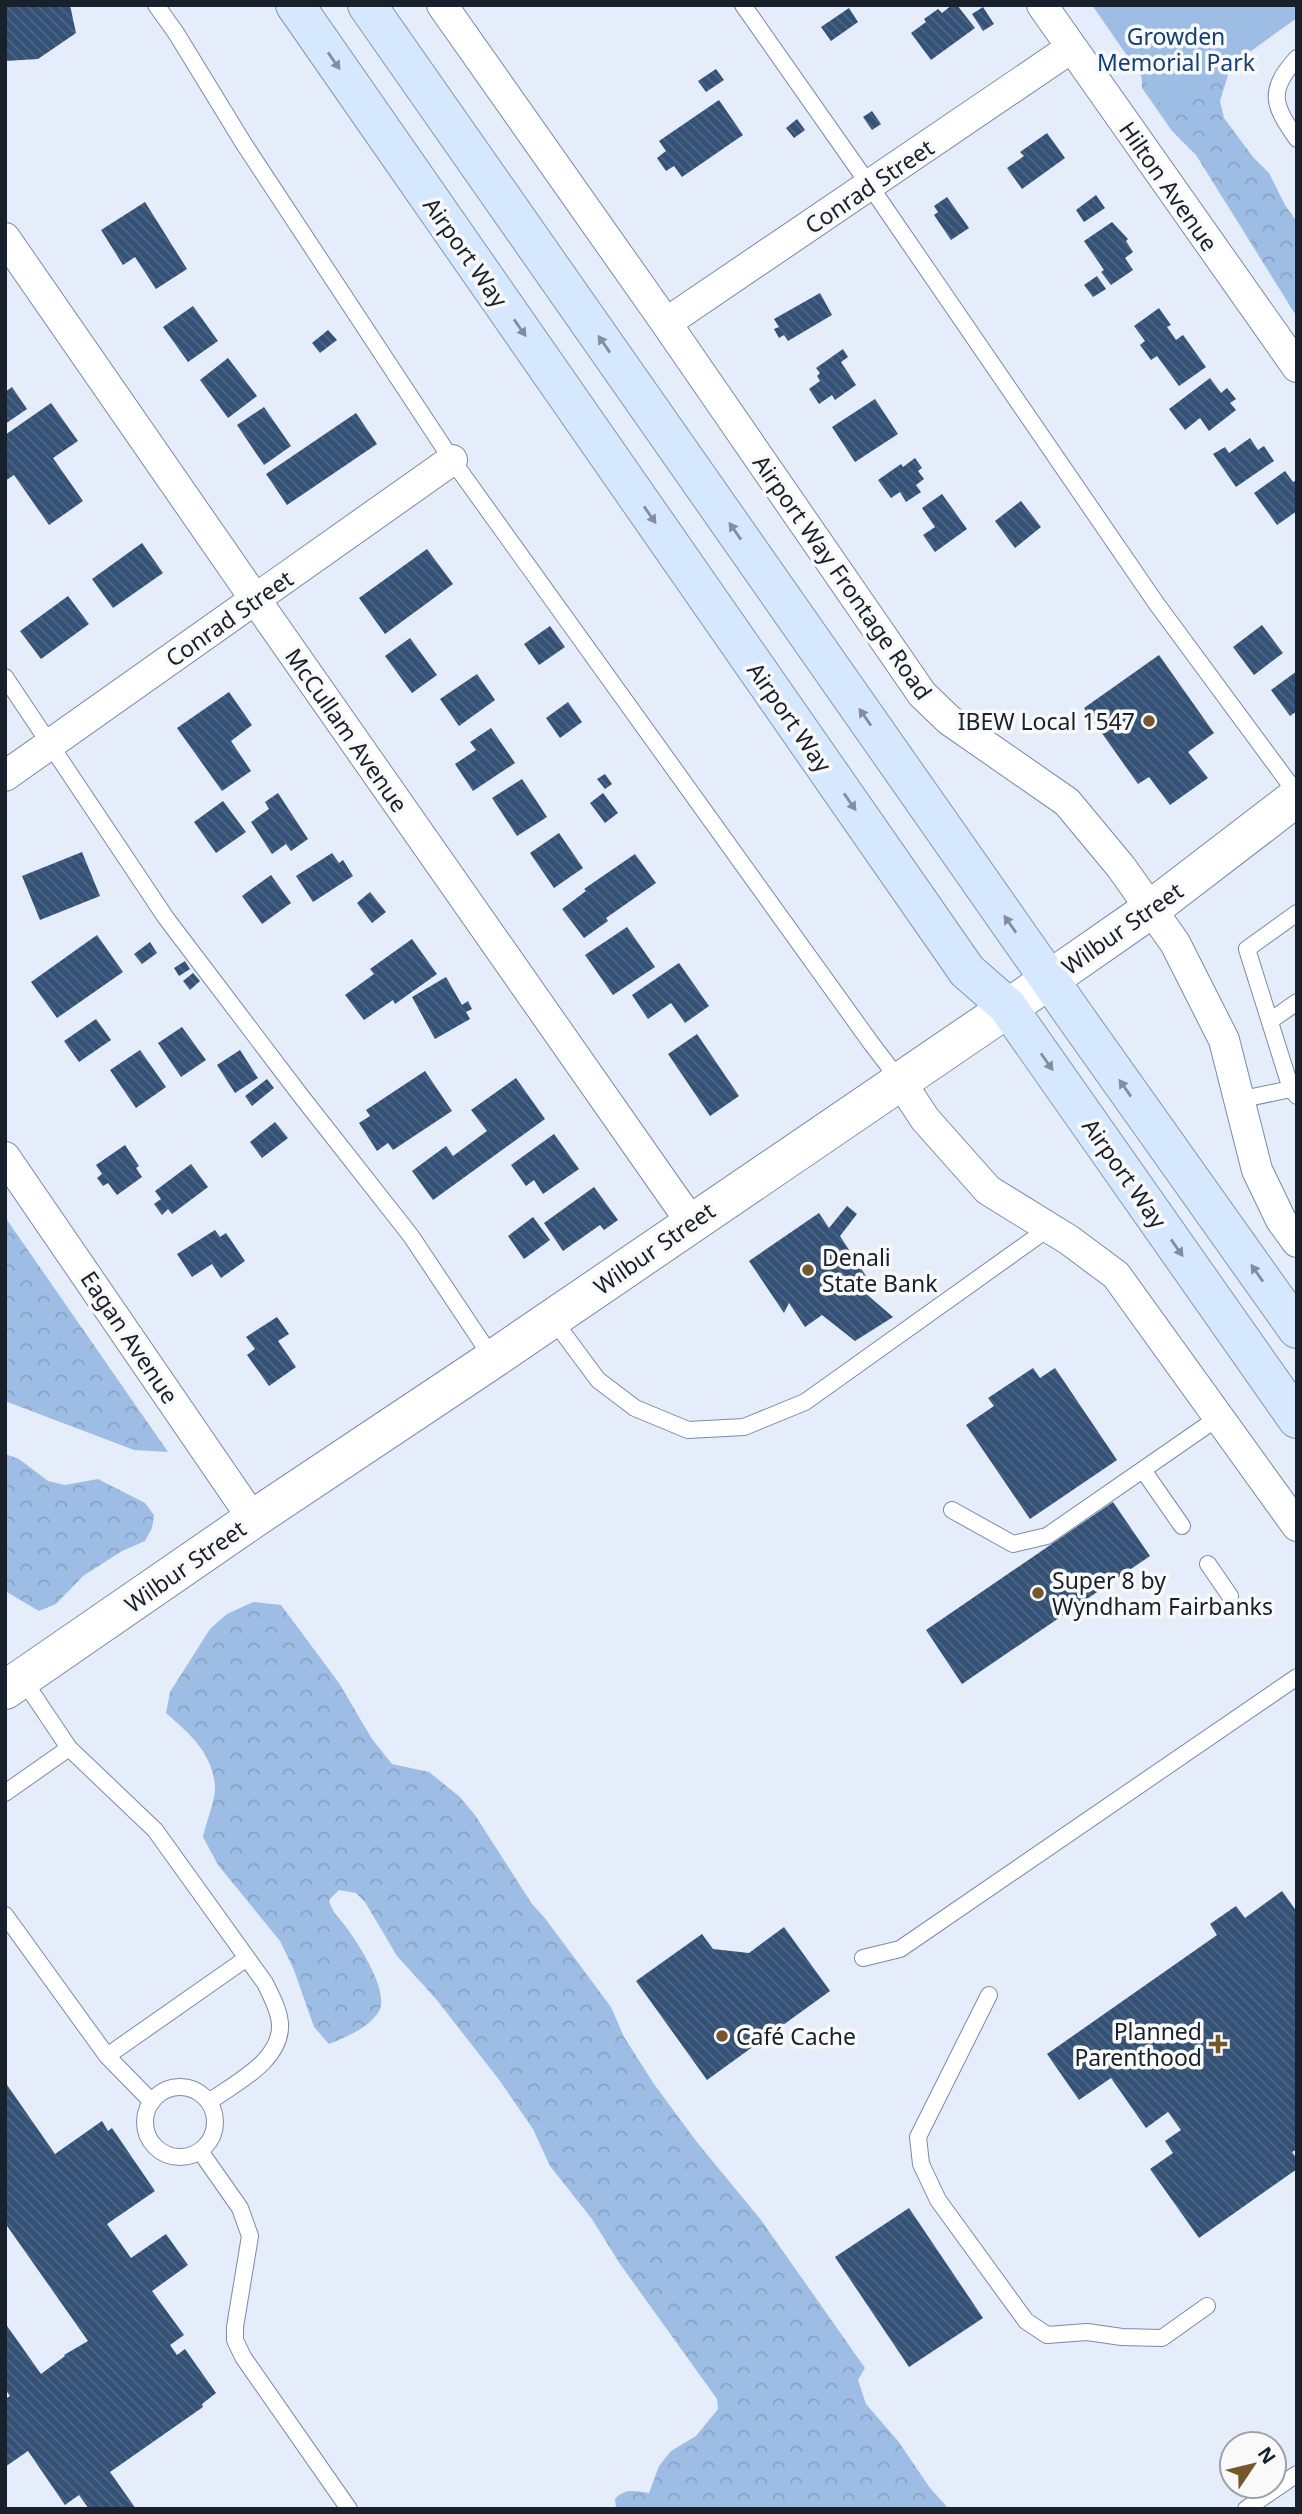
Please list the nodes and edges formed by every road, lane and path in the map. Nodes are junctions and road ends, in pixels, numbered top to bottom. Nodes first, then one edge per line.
1 (156, 5) edge
2 (295, 5) edge
3 (367, 5) edge
4 (442, 5) edge
5 (743, 5) edge
6 (1042, 5) edge
7 (1071, 48) junction
8 (1297, 58) edge
9 (1297, 139) edge
10 (870, 186) junction
11 (5, 238) edge
12 (666, 323) junction
13 (1297, 367) edge
14 (452, 460) junction
15 (255, 599) junction
16 (5, 677) edge
17 (51, 744) junction
18 (5, 776) edge
19 (1297, 795) edge
20 (1151, 909) junction
21 (1297, 913) edge
22 (1049, 980) junction
23 (1297, 1002) edge
24 (1007, 1006) junction
25 (1270, 1021) junction
26 (901, 1081) junction
27 (1294, 1093) edge
28 (1238, 1100) junction
29 (5, 1157) edge
30 (691, 1222) junction
31 (1049, 1228) junction
32 (1297, 1242) edge
33 (552, 1318) junction
34 (1297, 1329) edge
35 (493, 1359) junction
36 (1219, 1417) junction
37 (1297, 1419) edge
38 (1143, 1470) junction
39 (952, 1510) dead end
40 (253, 1519) junction
41 (1182, 1526) dead end
42 (1297, 1526) edge
43 (1208, 1564) dead end
44 (1230, 1596) dead end
45 (1297, 1677) edge
46 (14, 1684) edge
47 (69, 1748) junction
48 (5, 1793) edge
49 (5, 1915) edge
50 (247, 1958) junction
51 (863, 1958) dead end
52 (989, 1995) dead end
53 (107, 2056) junction
54 (152, 2102) junction
55 (209, 2102) junction
56 (200, 2151) junction
57 (1207, 2306) dead end
58 (1297, 2474) edge
59 (349, 2509) edge
60 (1246, 2509) edge

1 - 14 lane
2 -> 24 main road, Airport Way
22 -> 3 main road
4 - 12 street, Airport Way Frontage Road
5 - 10 lane
6 - 7 street, Hilton Avenue
7 - 10 street, Conrad Street
7 - 13 street, Hilton Avenue
8 - 9 lane
10 - 12 street, Conrad Street
10 - 19 lane
11 - 15 street, McCullam Avenue
12 - 20 street, Airport Way Frontage Road
14 - 15 street, Conrad Street
14 - 26 lane
15 - 17 street, Conrad Street
15 - 30 street, McCullam Avenue
16 - 17 lane
17 - 18 street, Conrad Street
17 - 35 lane
19 - 20 street, Wilbur Street
20 - 22 street, Wilbur Street
20 - 28 street, Airport Way Frontage Road
21 - 25 lane
22 - 24 street, Wilbur Street
34 -> 22 main road
23 - 25 lane
24 - 26 street, Wilbur Street
24 -> 37 main road, Airport Way
25 - 27 lane
26 - 30 street, Wilbur Street
26 - 31 street
27 - 28 lane
28 - 32 street, Airport Way Frontage Road
29 - 40 street, Eagan Avenue
30 - 33 street, Wilbur Street
31 - 33 lane
31 - 36 street
33 - 35 street, Wilbur Street
35 - 40 street, Wilbur Street
36 - 38 lane
36 - 42 street
38 - 39 lane
38 - 41 lane
40 - 46 street, Wilbur Street
43 - 44 lane
45 - 51 lane
46 - 47 lane
47 - 48 lane
47 - 50 lane
49 - 53 lane
50 - 53 lane
50 - 55 lane
52 - 57 lane
53 - 54 lane
54 - 55 lane
54 - 56 lane
55 - 56 lane
56 - 59 lane
58 - 60 lane

